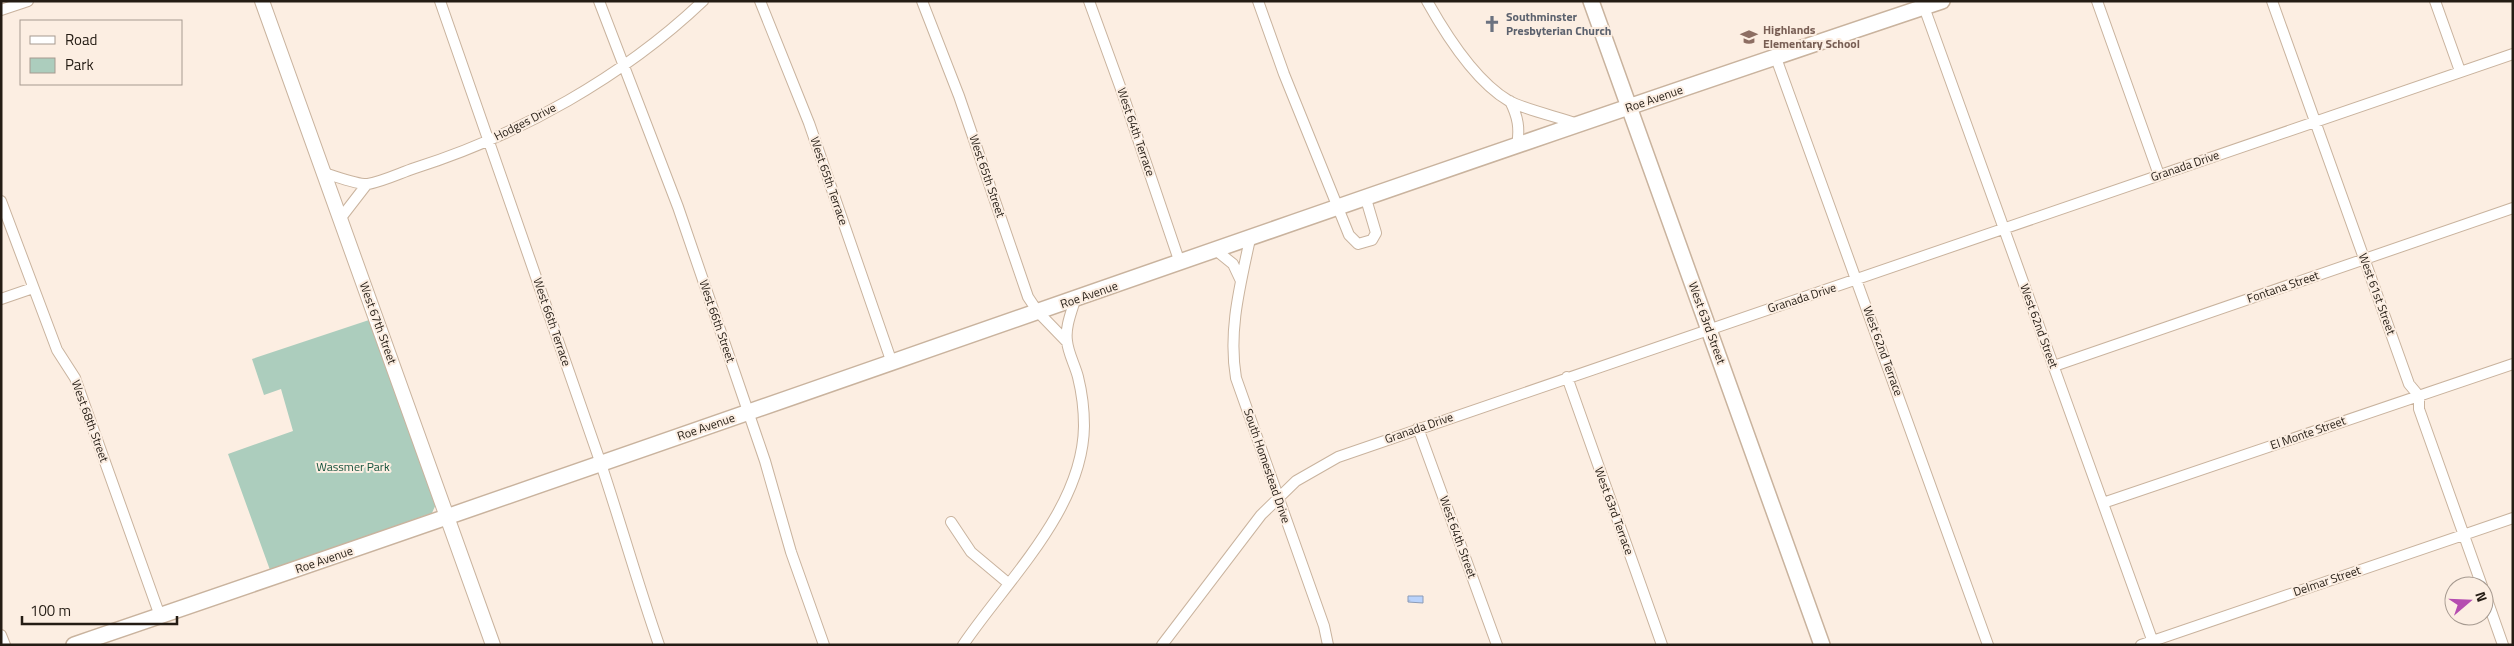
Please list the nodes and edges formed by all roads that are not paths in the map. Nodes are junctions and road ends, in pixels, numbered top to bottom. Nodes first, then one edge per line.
1 (28, 1) edge
2 (262, 1) edge
3 (440, 1) edge
4 (600, 1) edge
5 (703, 1) edge
6 (760, 1) edge
7 (922, 1) edge
8 (1089, 1) edge
9 (1258, 1) edge
10 (1427, 1) edge
11 (1591, 1) edge
12 (1942, 1) edge
13 (2097, 1) edge
14 (2272, 1) edge
15 (2435, 1) edge
16 (1924, 7) junction
17 (1, 10) edge
18 (2513, 54) edge
19 (1776, 58) junction
20 (624, 64) junction
21 (2460, 71) junction
22 (1510, 101) junction
23 (1628, 108) junction
24 (2315, 121) junction
25 (1578, 124) junction
26 (489, 140) junction
27 (1517, 146) junction
28 (324, 173) junction
29 (2159, 175) junction
30 (367, 184) junction
31 (1366, 199) junction
32 (1, 202) edge
33 (2513, 208) edge
34 (1338, 209) junction
35 (340, 219) junction
36 (2004, 228) junction
37 (1250, 239) junction
38 (1217, 251) junction
39 (2364, 259) junction
40 (1180, 263) junction
41 (1857, 279) junction
42 (1241, 282) junction
43 (32, 288) junction
44 (1, 299) edge
45 (1075, 300) junction
46 (1038, 312) junction
47 (1709, 328) junction
48 (1067, 342) junction
49 (892, 363) junction
50 (2513, 364) edge
51 (2054, 366) junction
52 (1567, 377) junction
53 (2419, 396) junction
54 (748, 412) junction
55 (1418, 428) junction
56 (601, 464) junction
57 (1278, 498) junction
58 (2104, 503) junction
59 (447, 517) junction
60 (2513, 518) edge
61 (950, 522) dead end
62 (2464, 535) junction
63 (2478, 576) edge
64 (1008, 583) junction
65 (160, 616) junction
66 (2494, 619) edge
67 (1, 636) edge
68 (2153, 643) edge
69 (5, 645) edge
70 (74, 645) edge
71 (493, 645) edge
72 (659, 645) edge
73 (824, 645) edge
74 (963, 645) edge
75 (1162, 645) edge
76 (1328, 645) edge
77 (1496, 645) edge
78 (1662, 645) edge
79 (1822, 645) edge
80 (1988, 645) edge
81 (2141, 645) edge
82 (2503, 645) edge

1 - 17 street
2 - 28 street, West 67th Street
3 - 26 street, West 66th Terrace
4 - 20 street, West 66th Street
5 - 20 street, Hodges Drive
6 - 49 street, West 65th Terrace
7 - 46 street, West 65th Street
8 - 40 street, West 64th Terrace
9 - 34 street
10 - 22 street
11 - 23 main road, West 63rd Street
12 - 16 main road, Roe Avenue
13 - 29 street
14 - 24 street, West 61st Street
15 - 21 street
16 - 19 main road, Roe Avenue
16 - 36 street, West 62nd Street
18 - 21 street, Granada Drive
19 - 23 main road, Roe Avenue
19 - 41 street, West 62nd Terrace
20 - 26 street, Hodges Drive
20 - 54 street, West 66th Street
21 - 24 street, Granada Drive
22 - 25 street
22 - 27 street
23 - 25 main road, Roe Avenue
23 - 47 main road, West 63rd Street
24 - 29 street, Granada Drive
24 - 39 street, West 61st Street
25 - 27 main road, Roe Avenue
26 - 30 street, Hodges Drive
26 - 56 street, West 66th Terrace
27 - 31 main road, Roe Avenue
28 - 30 street
28 - 35 street, West 67th Street
29 - 36 street, Granada Drive
30 - 35 street
31 - 34 main road, Roe Avenue
31 - 34 street
32 - 43 street, West 68th Street
33 - 39 street, Fontana Street
34 - 37 main road, Roe Avenue
35 - 59 street, West 67th Street
36 - 41 street, Granada Drive
36 - 51 street, West 62nd Street
37 - 38 main road, Roe Avenue
37 - 42 street, South Homestead Drive
38 - 40 main road, Roe Avenue
38 - 42 street
39 - 51 street, Fontana Street
39 - 53 street, West 61st Street
40 - 45 main road, Roe Avenue
41 - 47 street, Granada Drive
41 - 80 street, West 62nd Terrace
42 - 57 street, South Homestead Drive
43 - 44 street
43 - 65 street, West 68th Street
45 - 46 main road, Roe Avenue
45 - 48 street, West 65th Street
46 - 48 street, West 65th Street
46 - 49 main road, Roe Avenue
47 - 52 street, Granada Drive
47 - 79 main road, West 63rd Street
48 - 64 street, West 65th Street
49 - 54 main road, Roe Avenue
50 - 53 street, El Monte Street
51 - 58 street, West 62nd Street
52 - 55 street, Granada Drive
52 - 78 street, West 63rd Terrace
53 - 58 street, El Monte Street
53 - 62 street, West 61st Street
54 - 56 main road, Roe Avenue
54 - 73 street, West 66th Street
55 - 57 street, Granada Drive
55 - 77 street, West 64th Street
56 - 59 main road, Roe Avenue
56 - 72 street, West 66th Terrace
57 - 75 street, Granada Drive
57 - 76 street, South Homestead Drive
58 - 68 street, West 62nd Street
59 - 65 main road, Roe Avenue
59 - 71 street, West 67th Street
60 - 62 street, Delmar Street
61 - 64 street
62 - 63 street, West 61st Street
62 - 68 street, Delmar Street
64 - 74 street, West 65th Street
65 - 70 main road, Roe Avenue
66 - 82 street
67 - 69 street
68 - 81 street, Delmar Street

